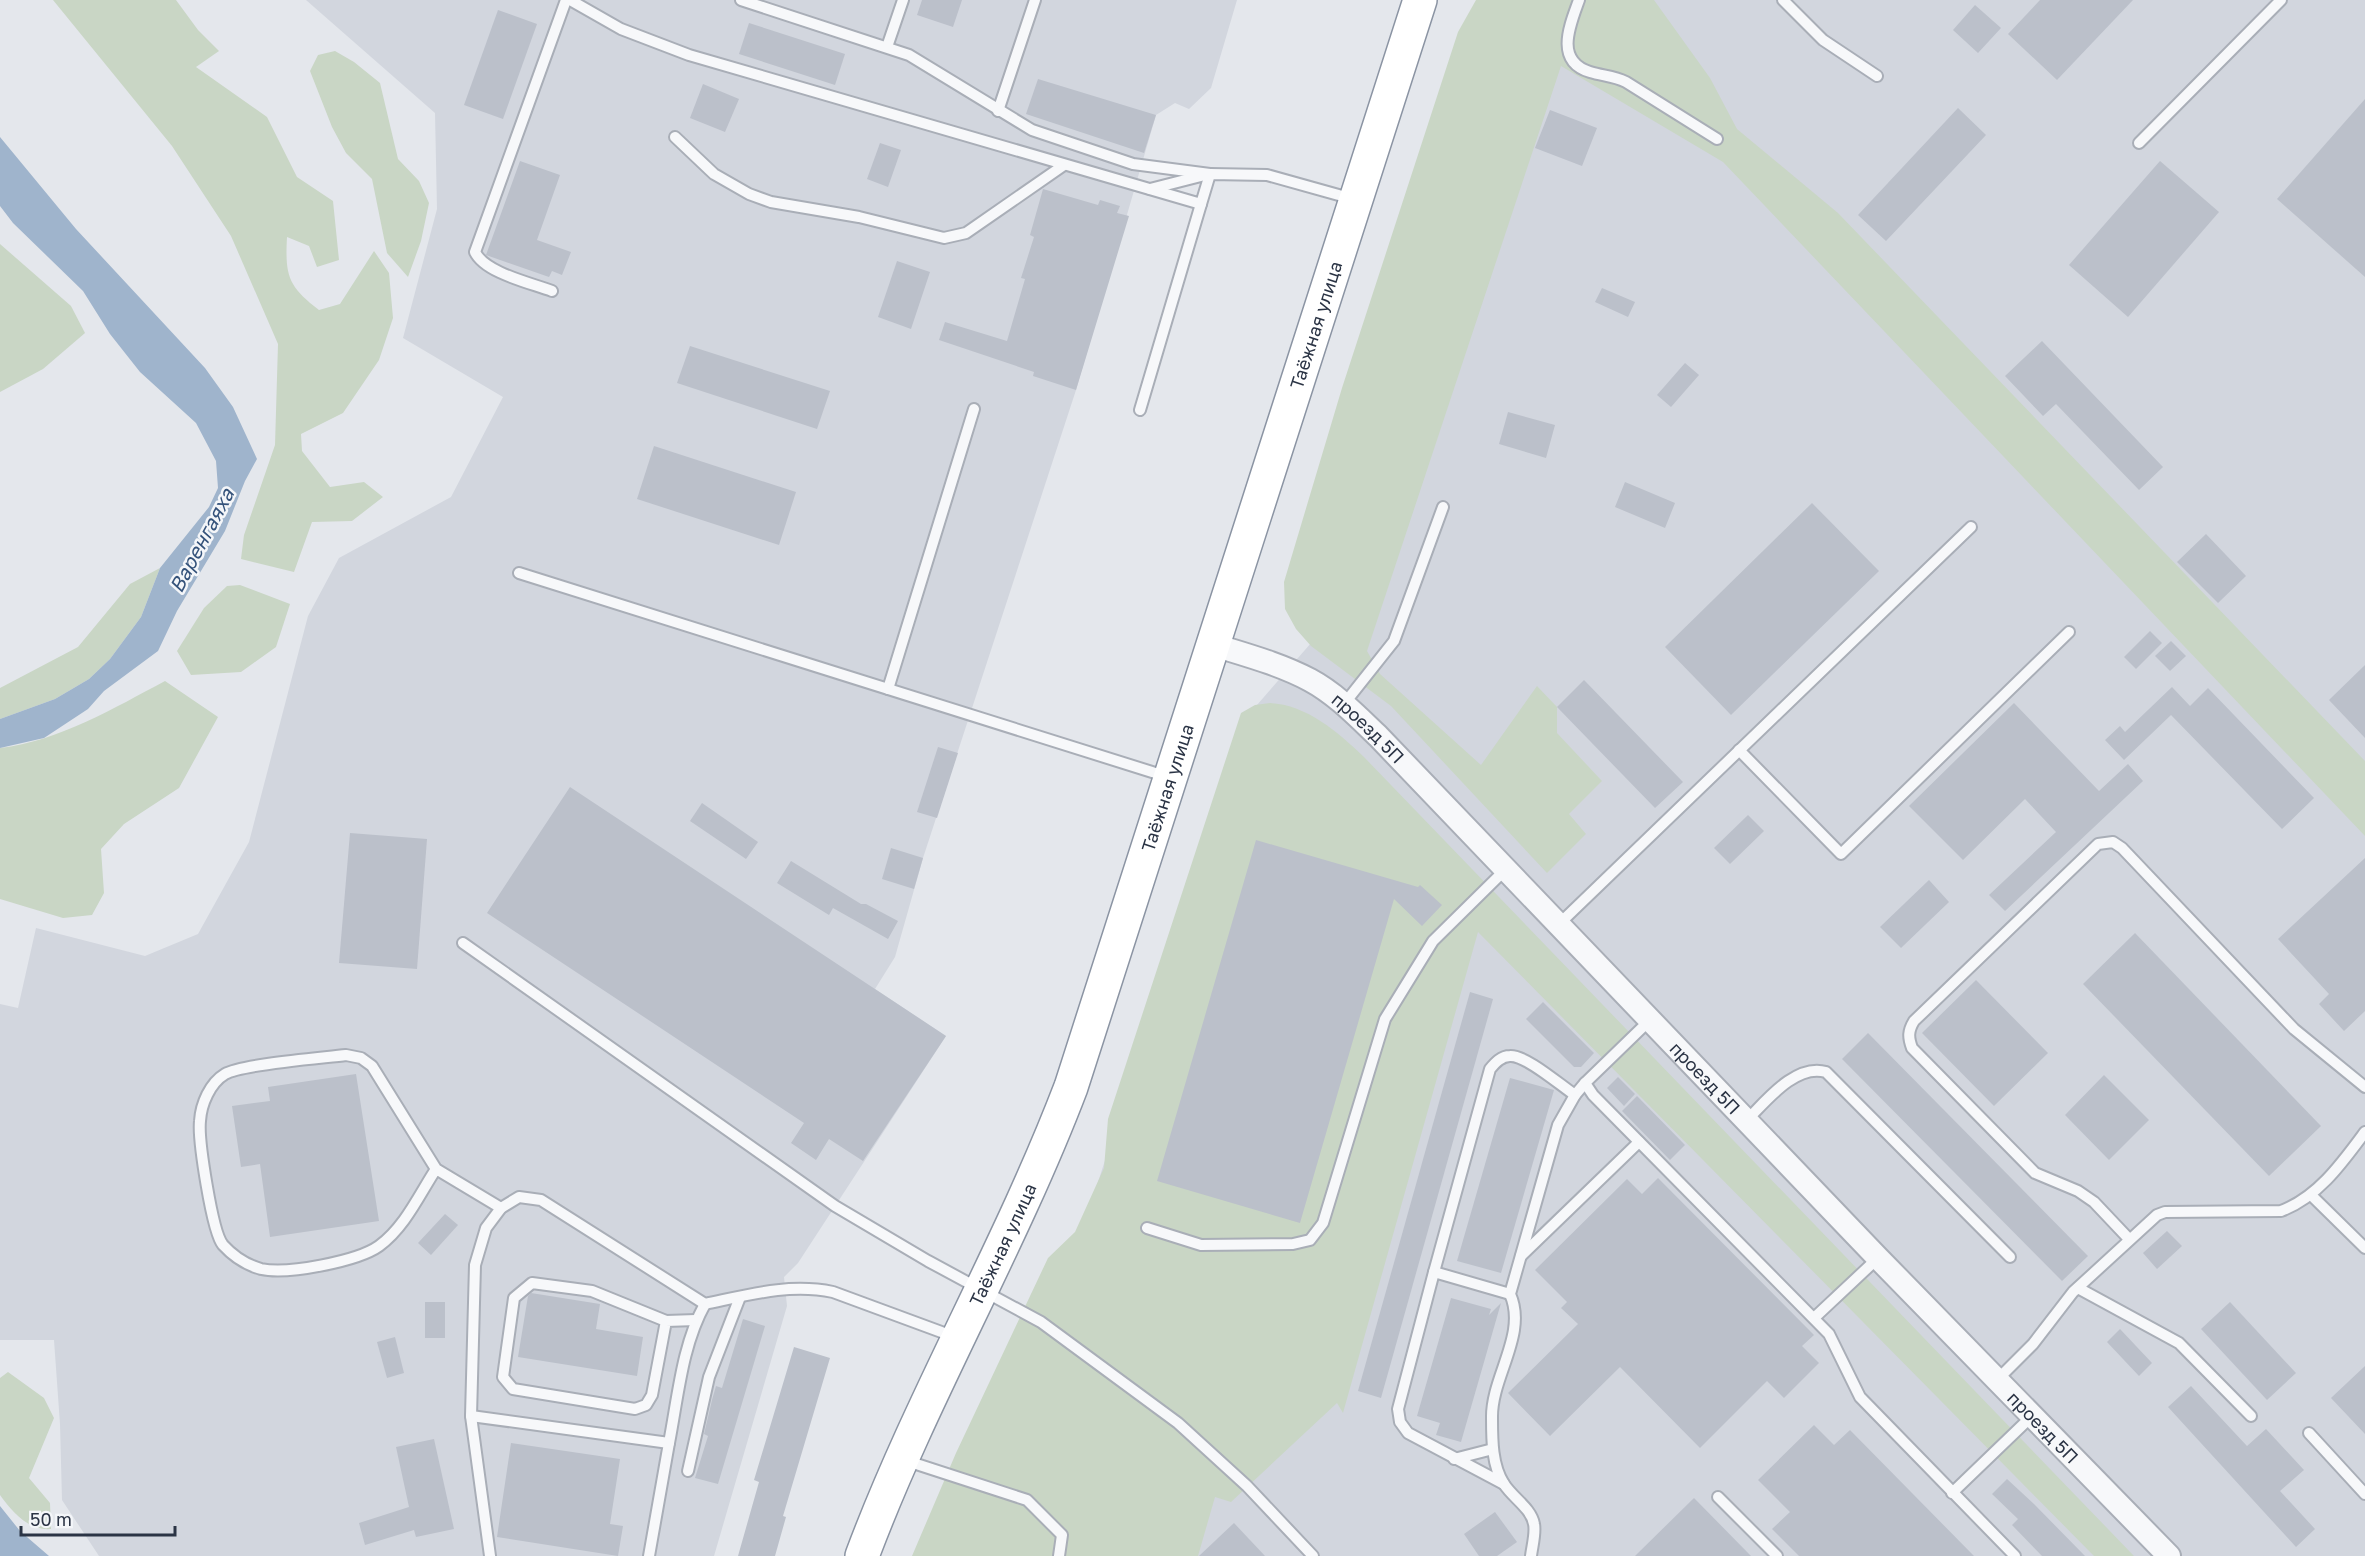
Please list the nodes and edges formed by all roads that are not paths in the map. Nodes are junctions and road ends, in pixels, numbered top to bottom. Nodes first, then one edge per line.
1 (568, 0) edge
2 (741, 0) edge
3 (903, 0) edge
4 (1035, 0) edge
5 (1420, 0) edge
6 (1579, 0) edge
7 (1784, 0) edge
8 (2281, 0) edge
9 (887, 47) junction
10 (1877, 76) dead end
11 (998, 111) junction
12 (675, 136) dead end
13 (1717, 139) dead end
14 (2139, 143) dead end
15 (1064, 165) junction
16 (1210, 174) junction
17 (1148, 189) junction
18 (1356, 200) junction
19 (1201, 204) junction
20 (552, 291) dead end
21 (974, 409) dead end
22 (1140, 410) dead end
23 (1443, 507) dead end
24 (1971, 527) dead end
25 (519, 573) dead end
26 (2069, 632) dead end
27 (1214, 645) junction
28 (888, 689) junction
29 (1344, 704) junction
30 (1739, 750) junction
31 (1171, 778) junction
32 (1505, 870) junction
33 (1558, 926) junction
34 (463, 943) dead end
35 (1650, 1020) junction
36 (1585, 1083) junction
37 (2365, 1087) edge
38 (1575, 1095) junction
39 (1747, 1120) junction
40 (2365, 1132) edge
41 (1639, 1142) junction
42 (436, 1169) junction
43 (2310, 1195) junction
44 (501, 1208) junction
45 (1147, 1228) dead end
46 (2129, 1239) junction
47 (2365, 1248) edge
48 (1521, 1257) junction
49 (2010, 1257) dead end
50 (1878, 1258) junction
51 (1434, 1272) junction
52 (2078, 1288) junction
53 (981, 1291) junction
54 (1510, 1294) junction
55 (740, 1297) junction
56 (705, 1304) junction
57 (1814, 1318) junction
58 (696, 1320) junction
59 (666, 1322) junction
60 (958, 1338) junction
61 (1997, 1380) junction
62 (471, 1416) junction
63 (2032, 1416) junction
64 (2251, 1416) dead end
65 (2308, 1433) dead end
66 (669, 1443) junction
67 (1493, 1449) junction
68 (902, 1459) junction
69 (1454, 1459) junction
70 (688, 1472) dead end
71 (1504, 1484) junction
72 (1952, 1493) junction
73 (2365, 1494) edge
74 (1718, 1497) dead end
75 (490, 1556) edge
76 (650, 1556) edge
77 (862, 1556) edge
78 (1059, 1556) edge
79 (1313, 1556) edge
80 (1532, 1556) edge
81 (1777, 1556) edge
82 (2015, 1556) edge
83 (2169, 1556) edge

1 - 15 lane
1 - 20 lane
2 - 9 lane
3 - 9 lane
4 - 11 lane
5 - 18 highway, Таёжная улица
6 - 13 lane
7 - 10 lane
8 - 14 lane
9 - 11 lane
11 - 16 lane
12 - 15 lane
15 - 17 lane
16 - 17 lane
16 - 18 lane
16 - 19 lane
17 - 19 lane
18 - 27 highway, Таёжная улица
19 - 22 lane
21 - 28 lane
23 - 29 lane
24 - 30 lane
25 - 28 lane
26 - 30 lane
27 - 29 street, проезд 5П
27 - 31 highway, Таёжная улица
28 - 31 lane
29 - 32 street, проезд 5П
30 - 33 lane
31 - 53 highway, Таёжная улица
32 - 33 street, проезд 5П
32 - 45 lane
33 - 35 street, проезд 5П
34 - 53 lane
35 - 36 lane
35 - 39 street, проезд 5П
36 - 38 lane
36 - 41 lane
37 - 46 lane
38 - 48 lane
38 - 51 lane
39 - 49 lane
39 - 50 street, проезд 5П
40 - 43 lane
41 - 48 lane
41 - 57 lane
42 - 42 lane
42 - 44 lane
43 - 46 lane
43 - 47 lane
44 - 56 lane
44 - 62 lane
46 - 52 lane
48 - 54 lane
50 - 57 lane
50 - 61 street, проезд 5П
51 - 54 lane
51 - 69 lane
52 - 61 lane
52 - 64 lane
53 - 60 highway, Таёжная улица
53 - 79 lane
54 - 67 lane
55 - 56 lane
55 - 60 lane
55 - 70 lane
56 - 58 lane
57 - 72 lane
58 - 59 lane
58 - 66 lane
59 - 59 lane
60 - 68 highway, Таёжная улица
61 - 63 street, проезд 5П
62 - 66 lane
62 - 75 lane
63 - 72 lane
63 - 83 street, проезд 5П
65 - 73 lane
66 - 76 lane
67 - 69 lane
67 - 71 lane
68 - 77 highway, Таёжная улица
68 - 78 lane
69 - 71 lane
71 - 80 lane
72 - 82 lane
74 - 81 lane

